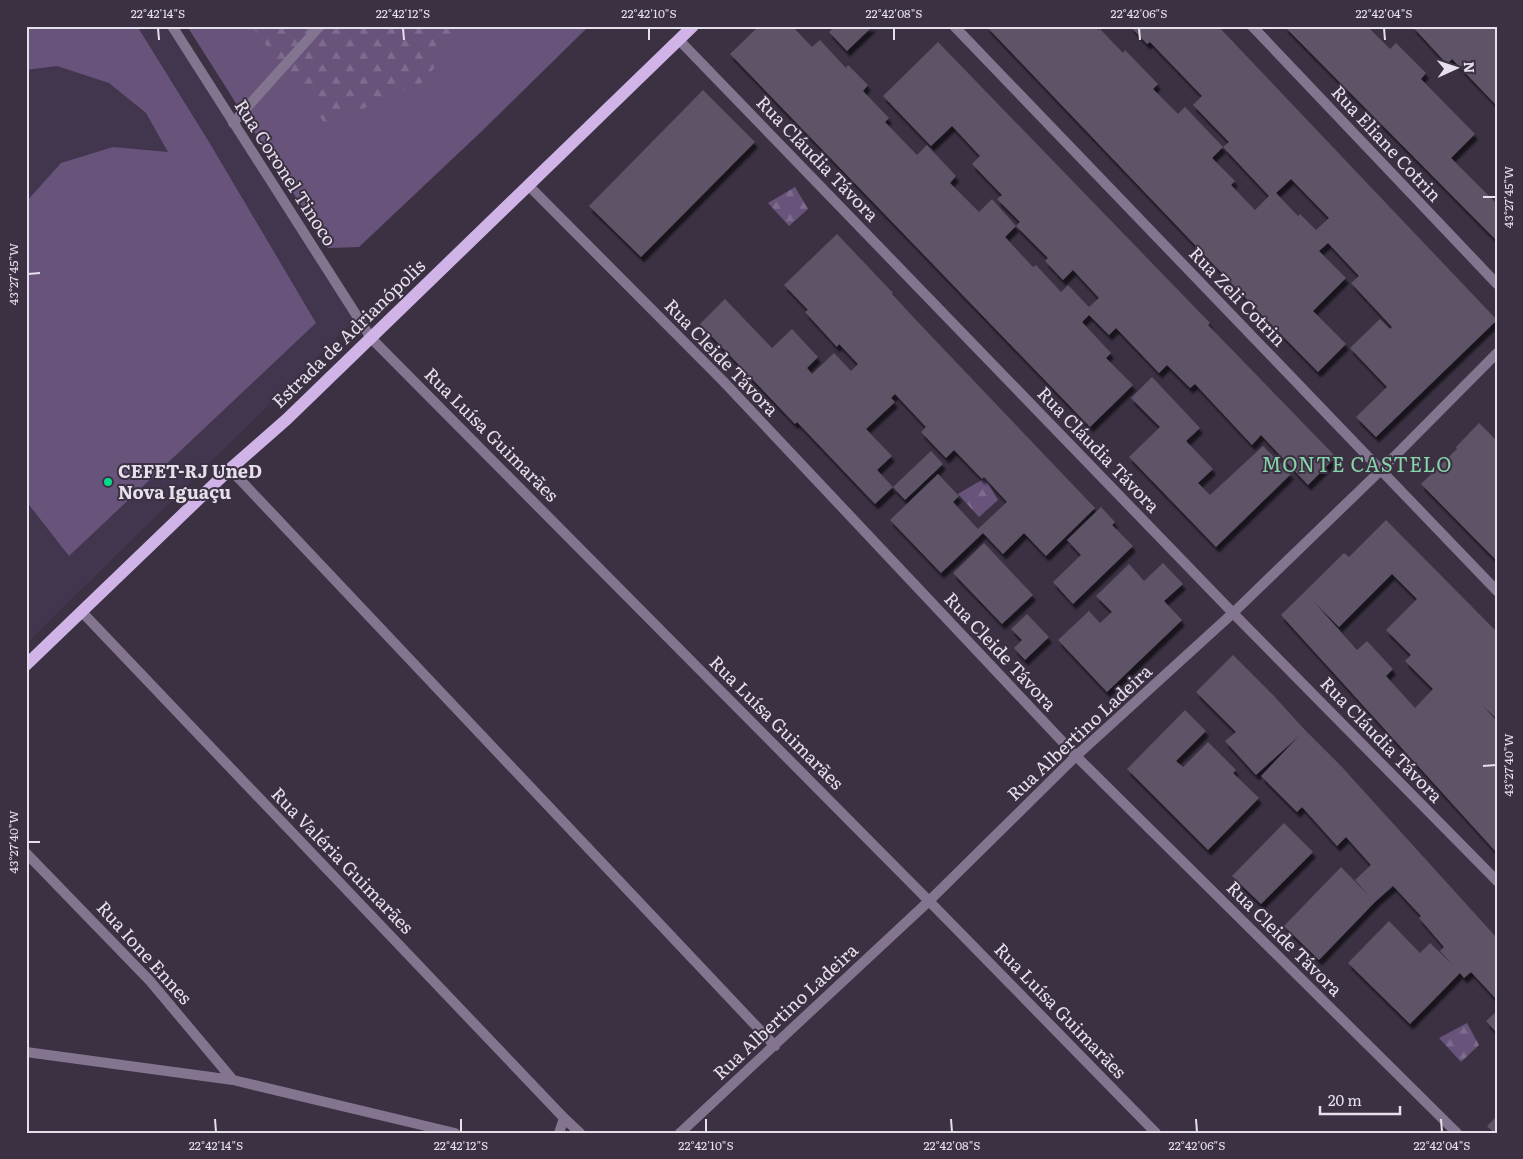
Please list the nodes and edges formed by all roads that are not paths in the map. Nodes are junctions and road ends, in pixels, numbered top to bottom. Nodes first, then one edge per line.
1 (172, 26) edge
2 (320, 26) edge
3 (693, 26) edge
4 (954, 26) edge
5 (1252, 26) edge
6 (679, 40) junction
7 (233, 123) junction
8 (528, 185) junction
9 (1497, 284) edge
10 (371, 338) junction
11 (1497, 353) edge
12 (230, 469) junction
13 (1381, 470) junction
14 (1497, 591) edge
15 (82, 611) junction
16 (1233, 613) junction
17 (26, 664) edge
18 (1076, 756) junction
19 (26, 853) edge
20 (1497, 881) edge
21 (930, 901) junction
22 (775, 1046) junction
23 (26, 1052) edge
24 (233, 1080) junction
25 (564, 1118) junction
26 (455, 1133) edge
27 (559, 1133) edge
28 (580, 1133) edge
29 (680, 1133) edge
30 (1156, 1133) edge
31 (1457, 1133) edge

1 - 7 street, Rua Coronel Tinoco
2 - 7 street
3 - 6 main road, Estrada de Adrianópolis
4 - 13 street, Rua Zeli Cotrin
5 - 9 street, Rua Eliane Cotrin
6 - 8 main road, Estrada de Adrianópolis
6 - 16 street, Rua Cláudia Távora
7 - 10 street, Rua Coronel Tinoco
8 - 10 main road, Estrada de Adrianópolis
8 - 18 street, Rua Cleide Távora
10 - 12 main road, Estrada de Adrianópolis
10 - 21 street, Rua Luísa Guimarães
11 - 13 street, Rua Albertino Ladeira
12 - 15 main road, Estrada de Adrianópolis
12 - 22 street
13 - 14 street, Rua Zeli Cotrin
13 - 16 street, Rua Albertino Ladeira
15 - 17 main road, Estrada de Adrianópolis
15 - 25 street, Rua Valéria Guimarães
16 - 18 street, Rua Albertino Ladeira
16 - 20 street, Rua Cláudia Távora
18 - 21 street, Rua Albertino Ladeira
18 - 31 street, Rua Cleide Távora
19 - 24 street, Rua Ione Ennes
21 - 22 street, Rua Albertino Ladeira
21 - 30 street, Rua Luísa Guimarães
22 - 29 street, Rua Albertino Ladeira
23 - 24 street
24 - 26 street
25 - 27 street
25 - 28 street, Rua Valéria Guimarães

